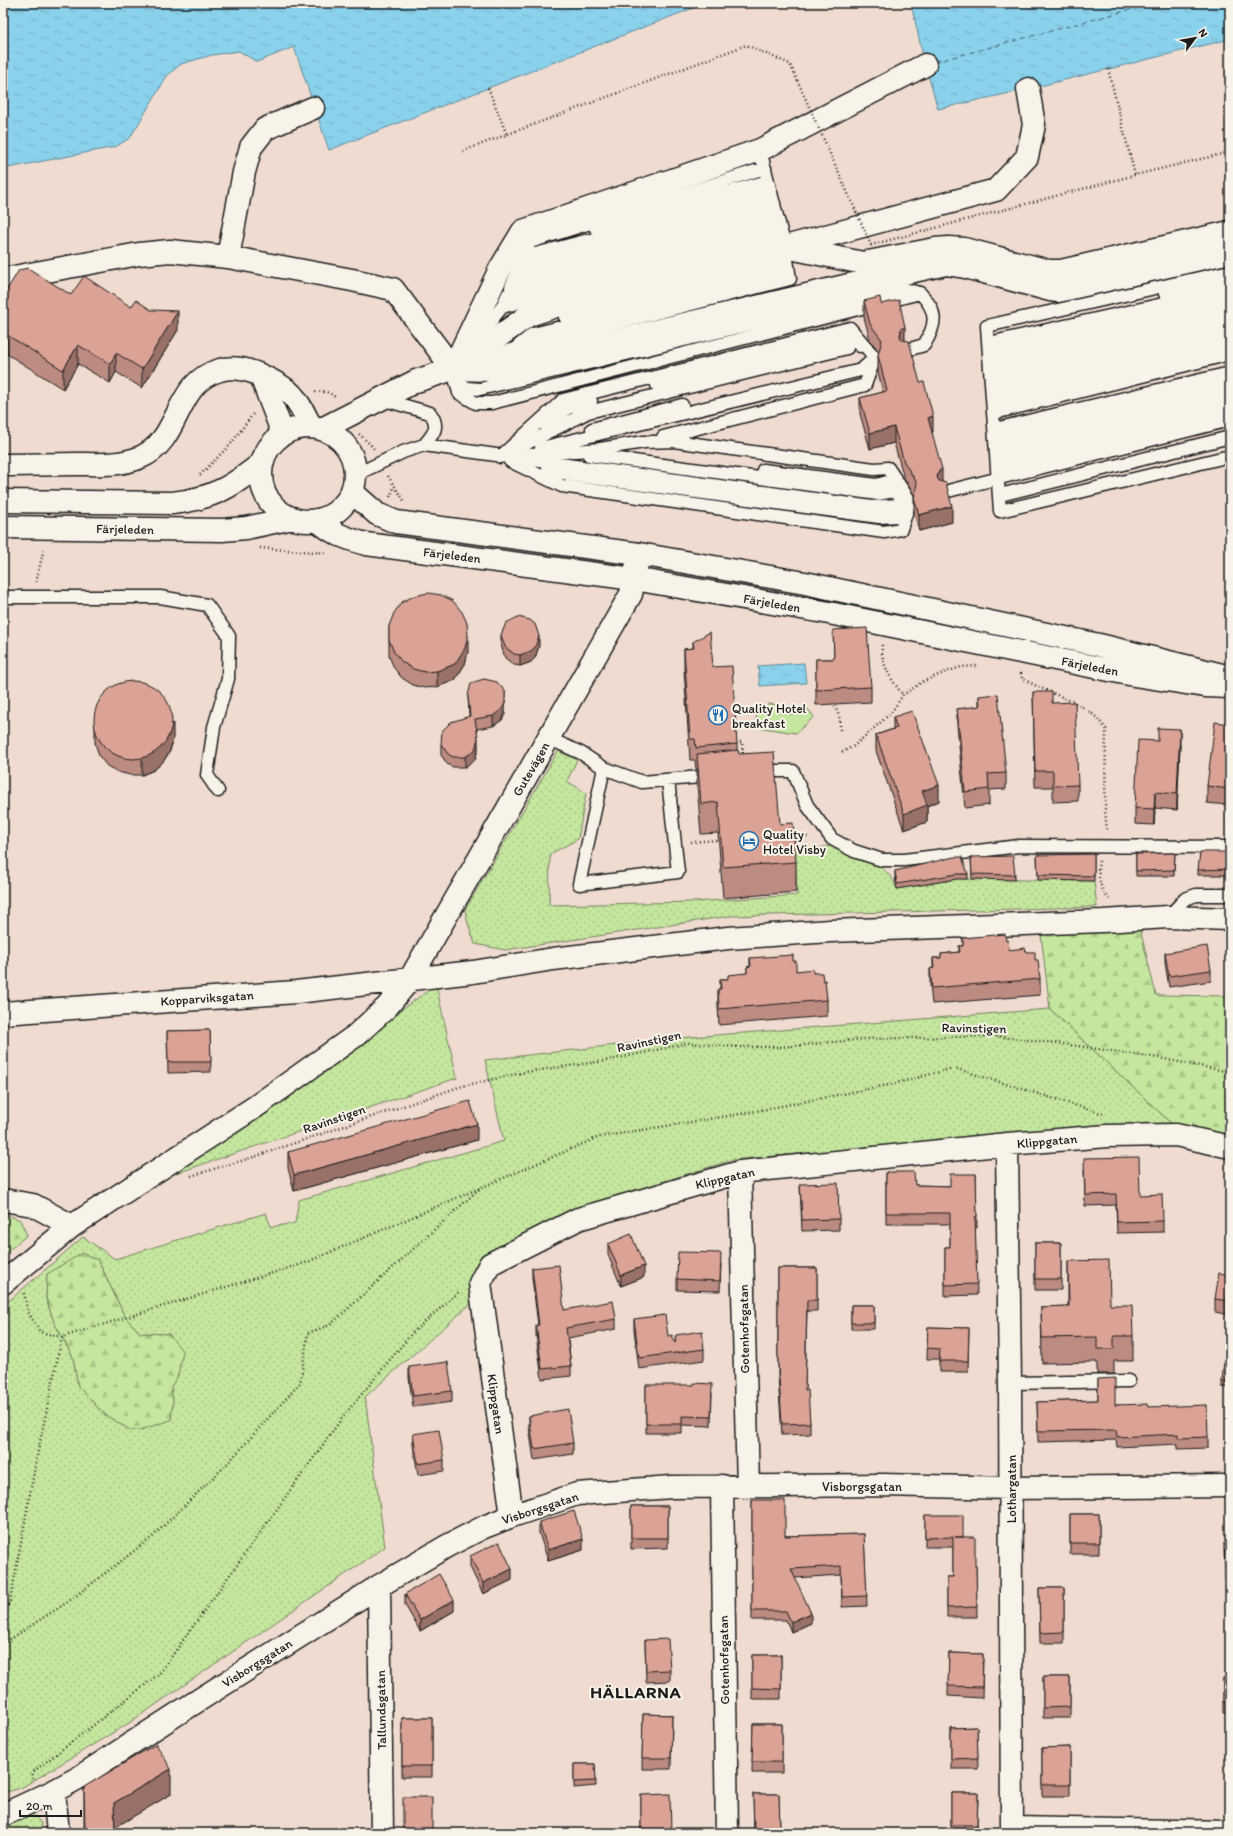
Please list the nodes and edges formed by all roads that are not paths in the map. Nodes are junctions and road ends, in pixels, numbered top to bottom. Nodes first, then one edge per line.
1 (924, 65) dead end
2 (1028, 89) dead end
3 (313, 108) dead end
4 (756, 158) junction
5 (779, 225) junction
6 (1230, 232) edge
7 (1230, 252) edge
8 (526, 253) junction
9 (228, 257) junction
10 (518, 269) junction
11 (1230, 271) edge
12 (3, 279) edge
13 (1230, 279) edge
14 (513, 282) junction
15 (1230, 289) edge
16 (920, 293) junction
17 (508, 294) junction
18 (1230, 297) edge
19 (1230, 306) edge
20 (502, 307) junction
21 (1230, 316) edge
22 (1230, 326) edge
23 (1230, 336) edge
24 (1230, 345) edge
25 (514, 348) junction
26 (907, 350) edge
27 (1230, 354) edge
28 (875, 358) junction
29 (1230, 363) edge
30 (1230, 372) edge
31 (261, 376) junction
32 (454, 376) junction
33 (1230, 382) edge
34 (1230, 391) edge
35 (379, 398) junction
36 (1230, 400) edge
37 (1230, 410) edge
38 (994, 415) junction
39 (1230, 420) edge
40 (317, 428) junction
41 (1230, 428) edge
42 (284, 434) junction
43 (1230, 437) edge
44 (644, 442) junction
45 (424, 445) junction
46 (1230, 448) edge
47 (600, 450) junction
48 (567, 452) junction
49 (500, 456) junction
50 (1230, 456) edge
51 (263, 462) junction
52 (3, 465) edge
53 (353, 483) junction
54 (944, 492) edge
55 (3, 501) edge
56 (910, 501) junction
57 (293, 518) junction
58 (317, 520) junction
59 (3, 526) edge
60 (639, 554) junction
61 (634, 579) junction
62 (3, 597) edge
63 (1230, 677) edge
64 (1230, 687) edge
65 (548, 738) junction
66 (604, 768) junction
67 (744, 772) edge
68 (725, 774) edge
69 (668, 780) junction
70 (218, 791) dead end
71 (1230, 847) edge
72 (1230, 895) edge
73 (1168, 917) junction
74 (1230, 918) edge
75 (410, 979) junction
76 (3, 1013) edge
77 (1007, 1144) junction
78 (1230, 1147) edge
79 (740, 1172) junction
80 (3, 1200) edge
81 (72, 1226) junction
82 (13, 1286) edge
83 (1129, 1382) dead end
84 (1010, 1383) junction
85 (722, 1486) junction
86 (1230, 1486) edge
87 (748, 1487) junction
88 (1011, 1488) junction
89 (512, 1516) junction
90 (379, 1586) junction
91 (54, 1791) junction
92 (3, 1815) edge
93 (1012, 1830) edge
94 (1230, 1832) edge
95 (58, 1833) edge
96 (382, 1833) edge
97 (727, 1833) edge

1 - 4 street
2 - 5 street
3 - 9 street
4 - 5 lane
4 - 8 lane
4 - 32 street
5 - 6 street
5 - 8 lane
5 - 10 lane
5 - 14 lane
5 - 17 lane
5 - 20 lane
5 - 25 lane
5 - 25 lane
5 - 32 street
7 - 32 street
8 - 10 lane
9 - 12 street
9 - 32 street
10 - 14 lane
11 - 38 lane
13 - 38 lane
14 - 17 lane
15 - 38 lane
16 - 26 lane
16 - 32 lane
16 - 32 lane
17 - 20 lane
18 - 38 lane
19 - 38 lane
20 - 32 lane
21 - 38 lane
22 - 38 lane
23 - 38 lane
24 - 38 lane
25 - 32 lane
27 - 38 lane
28 - 44 lane
28 - 49 lane
28 - 49 lane
28 - 49 lane
29 - 38 lane
30 - 38 lane
31 - 40 street
31 - 42 street
31 - 52 street
32 - 35 street
33 - 38 lane
34 - 38 lane
35 - 40 street
35 - 45 lane
36 - 38 lane
37 - 38 lane
38 - 39 lane
38 - 41 lane
38 - 43 lane
38 - 46 lane
38 - 50 lane
38 - 54 lane
40 - 42 street
40 - 53 street
42 - 51 street
44 - 47 lane
44 - 56 lane
45 - 49 lane
45 - 53 lane
47 - 48 lane
47 - 56 lane
48 - 49 lane
48 - 56 lane
49 - 56 lane
49 - 56 lane
51 - 55 street, Färjeleden
51 - 57 street
53 - 58 street
53 - 60 street, Färjeleden
57 - 58 street
57 - 59 street, Färjeleden
58 - 61 street, Färjeleden
60 - 61 street, Gutevägen
60 - 63 street, Färjeleden
61 - 64 street, Färjeleden
61 - 65 street, Gutevägen
62 - 70 lane
65 - 66 lane
65 - 75 street, Gutevägen
66 - 69 lane
66 - 69 lane
67 - 71 lane
68 - 69 lane
72 - 73 lane
73 - 74 street, Kopparviksgatan
73 - 75 street, Kopparviksgatan
75 - 76 street, Kopparviksgatan
75 - 81 street, Gutevägen
77 - 78 street, Klippgatan
77 - 79 street, Klippgatan
77 - 84 street, Lothargatan
79 - 87 street, Gotenhofsgatan
79 - 89 street, Klippgatan
80 - 81 street
81 - 82 street
83 - 84 lane
84 - 88 street, Lothargatan
85 - 87 street, Visborgsgatan
85 - 89 street, Visborgsgatan
85 - 97 street, Gotenhofsgatan
86 - 88 street, Visborgsgatan
87 - 88 street, Visborgsgatan
88 - 93 street, Lothargatan
89 - 90 street, Visborgsgatan
90 - 91 street, Visborgsgatan
90 - 96 street, Tallundsgatan
91 - 92 street, Visborgsgatan
91 - 95 street
93 - 94 street

